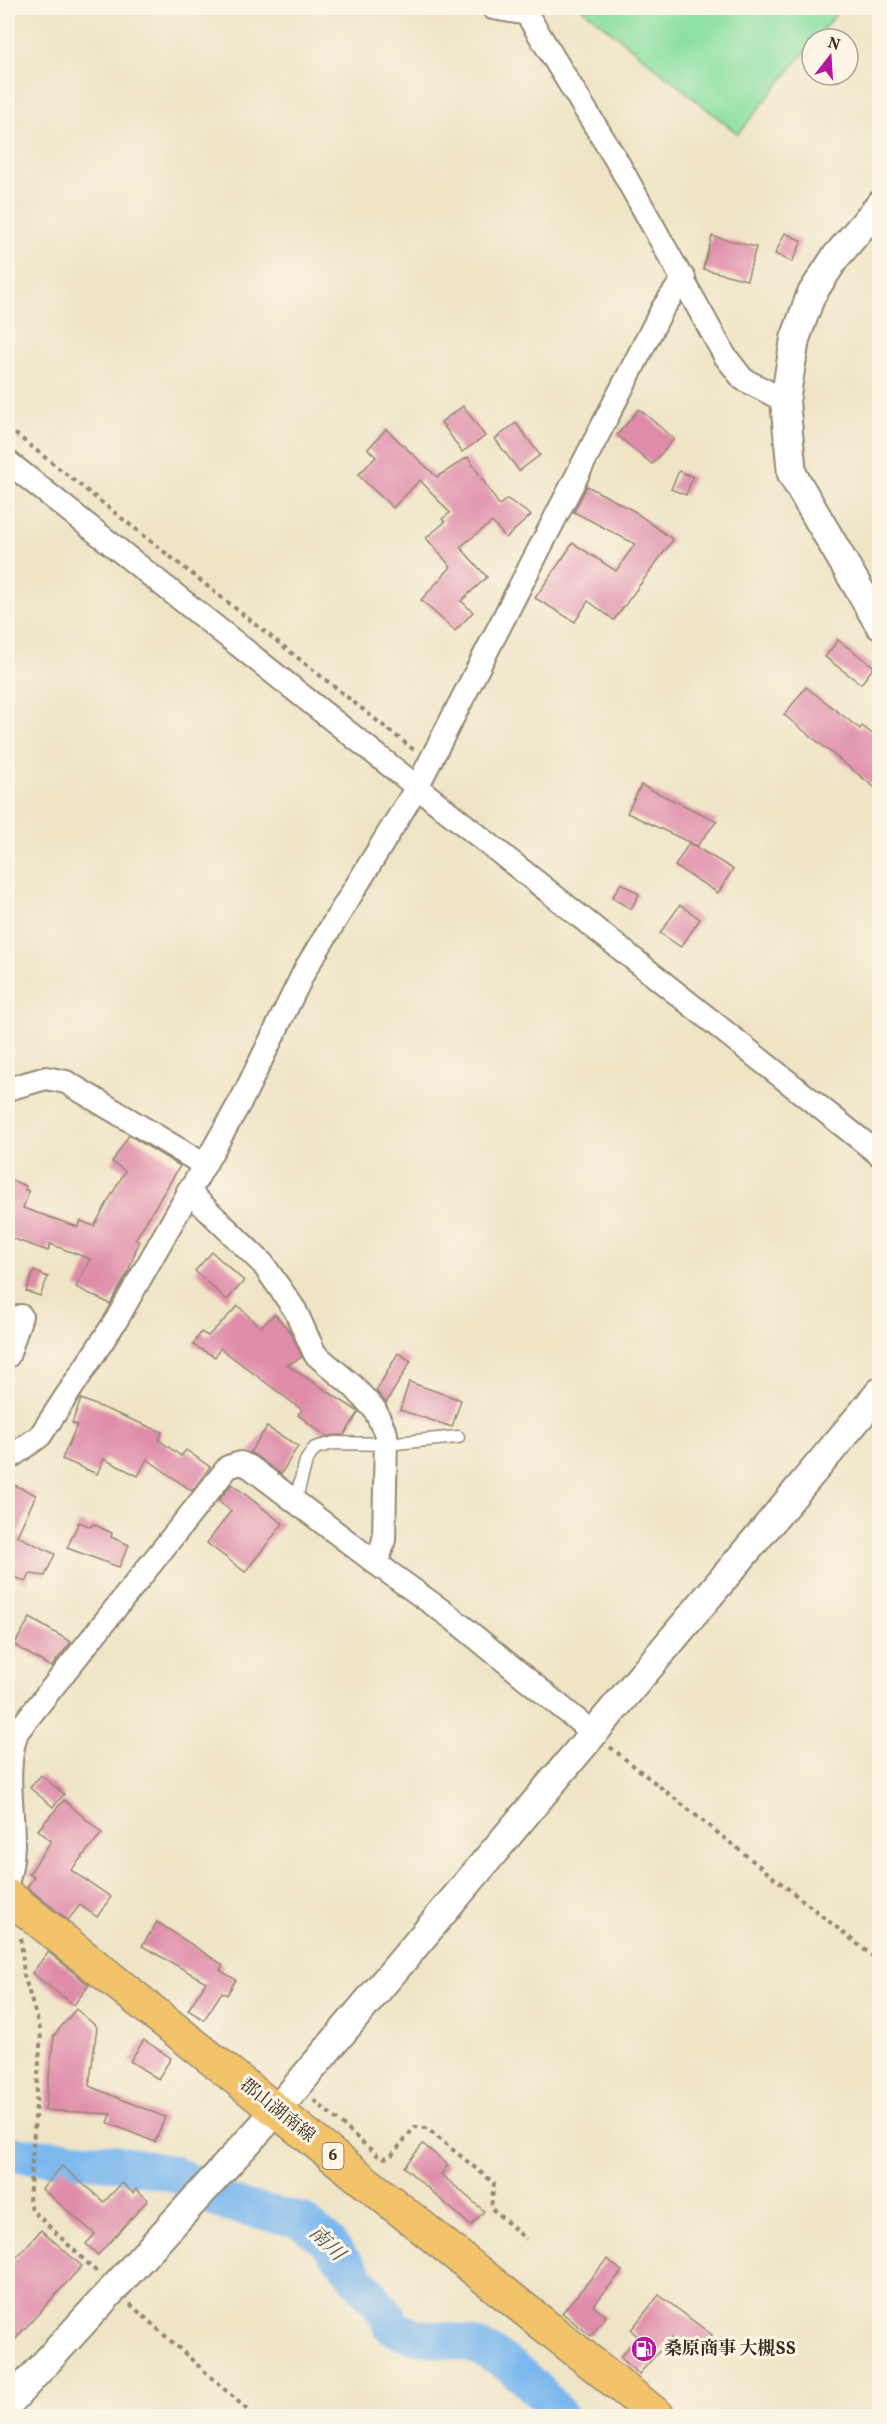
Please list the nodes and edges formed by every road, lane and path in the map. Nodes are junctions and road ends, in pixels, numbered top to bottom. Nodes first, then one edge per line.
1 (493, 8) edge
2 (526, 11) edge
3 (879, 204) edge
4 (684, 278) junction
5 (785, 401) junction
6 (8, 428) edge
7 (8, 462) edge
8 (879, 625) edge
9 (429, 762) junction
10 (417, 787) junction
11 (8, 1089) edge
12 (879, 1155) edge
13 (202, 1164) junction
14 (188, 1191) junction
15 (21, 1316) dead end
16 (8, 1356) edge
17 (879, 1392) edge
18 (458, 1437) dead end
19 (386, 1444) junction
20 (8, 1459) edge
21 (295, 1502) junction
22 (377, 1564) junction
23 (593, 1733) junction
24 (9, 1750) edge
25 (8, 1880) edge
26 (16, 1903) edge
27 (879, 1962) edge
28 (297, 2086) junction
29 (276, 2110) junction
30 (526, 2239) dead end
31 (114, 2289) junction
32 (8, 2404) edge
33 (254, 2416) edge
34 (657, 2416) edge

1 - 2 street
2 - 4 street
3 - 5 street
4 - 5 street
4 - 9 street
5 - 8 street
6 - 9 path
7 - 10 street
9 - 10 street
10 - 12 street
10 - 13 street
11 - 13 street
13 - 14 street
14 - 19 street
14 - 20 street
15 - 16 street
17 - 23 street
18 - 19 lane
19 - 21 lane
19 - 22 street
21 - 22 street
21 - 24 street
22 - 23 street
23 - 27 path
23 - 28 street
24 - 25 street
26 - 29 main road, 郡山湖南線 / 6
26 - 31 path
28 - 29 street
28 - 30 path
29 - 31 street
29 - 34 main road, 郡山湖南線 / 6
31 - 32 street
31 - 33 path

